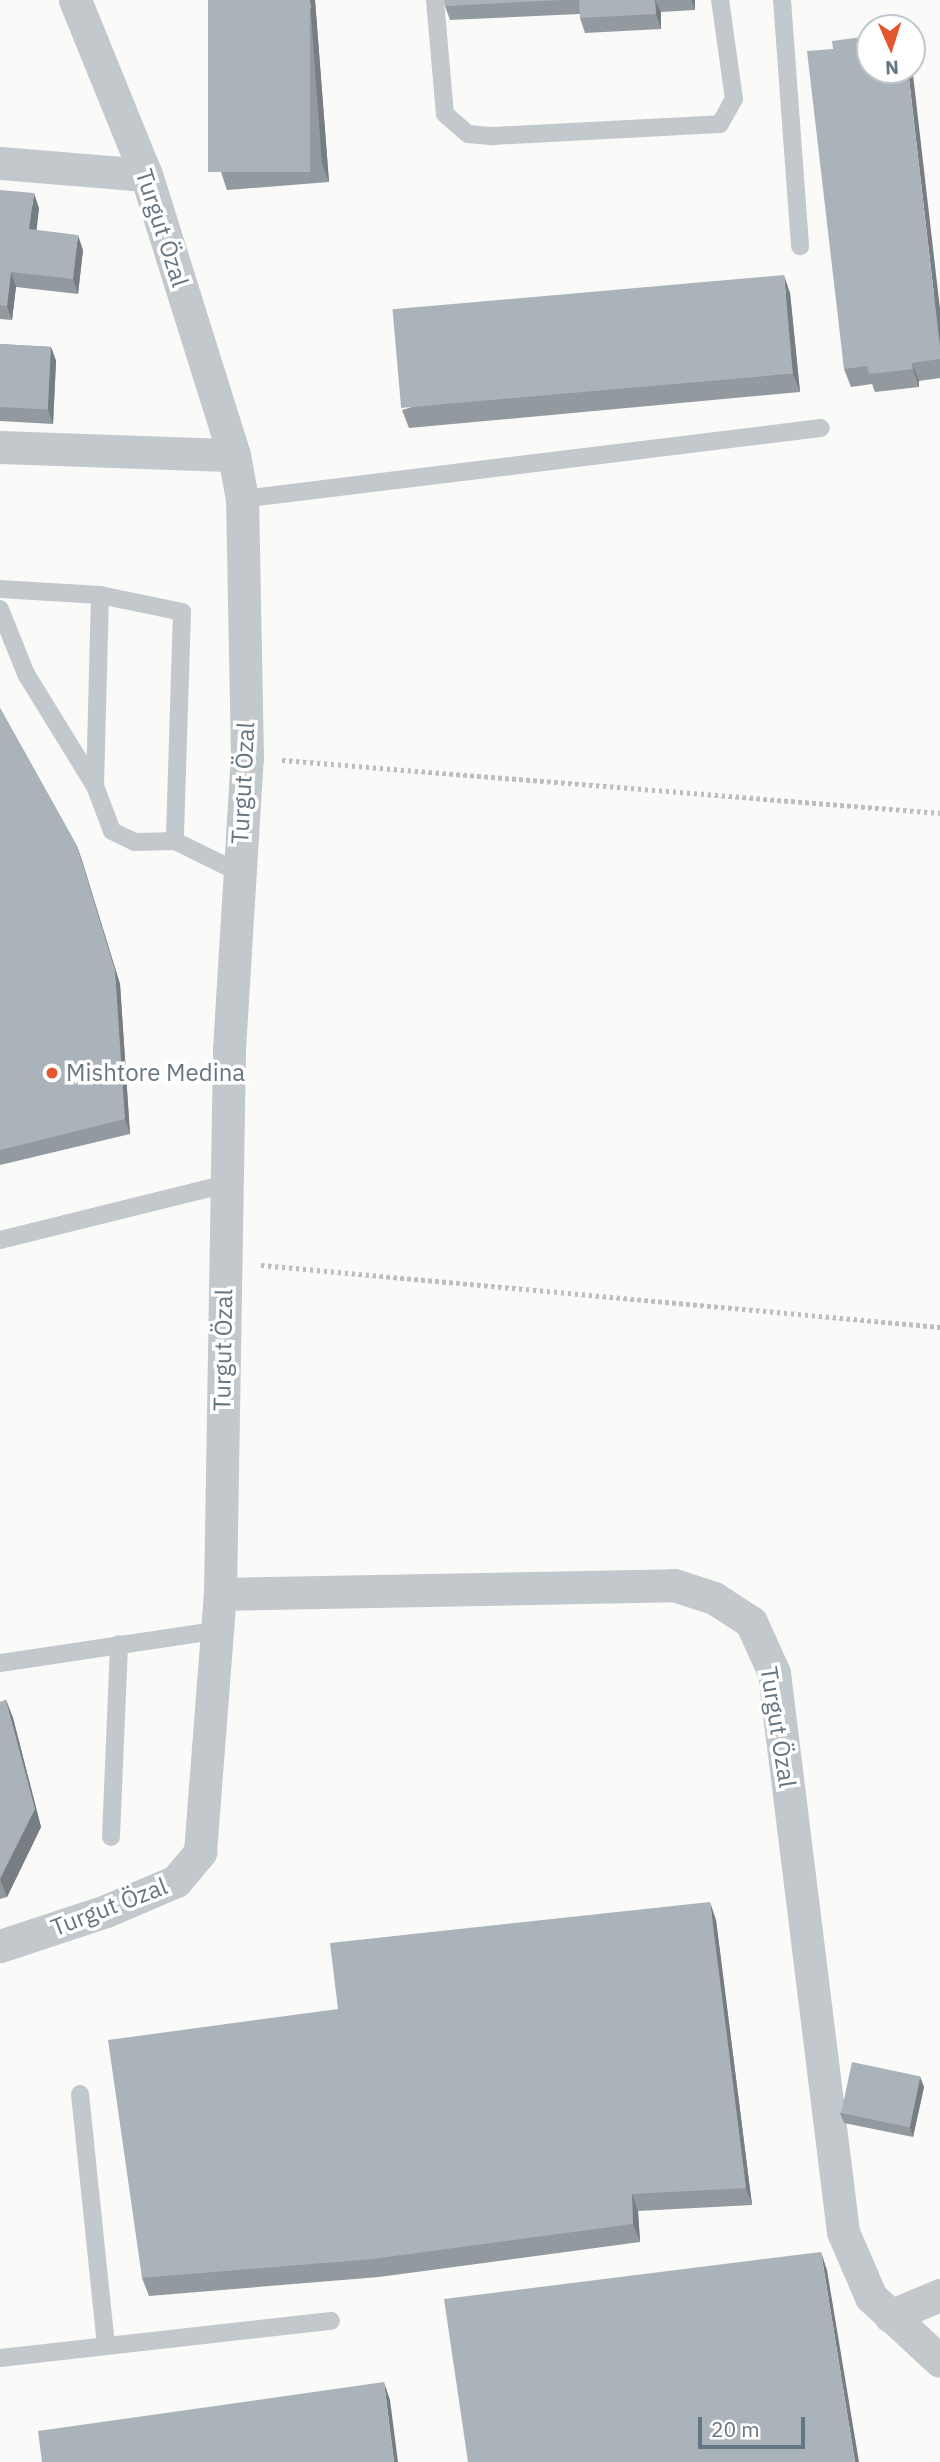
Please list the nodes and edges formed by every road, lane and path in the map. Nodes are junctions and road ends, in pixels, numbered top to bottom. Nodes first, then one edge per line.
1 (75, 0) edge
2 (435, 0) edge
3 (720, 0) edge
4 (782, 0) edge
5 (0, 163) edge
6 (146, 175) junction
7 (800, 246) dead end
8 (821, 428) dead end
9 (0, 447) edge
10 (234, 455) junction
11 (242, 499) junction
12 (0, 589) edge
13 (100, 595) junction
14 (0, 609) edge
15 (247, 757) junction
16 (94, 786) junction
17 (940, 813) edge
18 (175, 841) junction
19 (238, 872) junction
20 (226, 1184) junction
21 (0, 1240) edge
22 (225, 1262) junction
23 (940, 1327) edge
24 (220, 1594) junction
25 (215, 1631) junction
26 (119, 1644) junction
27 (0, 1663) edge
28 (111, 1837) dead end
29 (0, 1946) edge
30 (80, 2094) dead end
31 (940, 2295) edge
32 (890, 2316) junction
33 (331, 2321) dead end
34 (106, 2346) junction
35 (0, 2358) edge
36 (940, 2361) edge

1 - 6 street, Turgut Özal
2 - 3 lane
4 - 7 lane
5 - 6 street
6 - 10 street, Turgut Özal
8 - 11 lane
9 - 10 street
10 - 11 street, Turgut Özal
11 - 15 street, Turgut Özal
12 - 13 lane
13 - 16 lane
13 - 18 lane
14 - 16 lane
15 - 17 path
15 - 19 street, Turgut Özal
16 - 18 lane
18 - 19 lane
19 - 20 street, Turgut Özal
20 - 21 lane
20 - 22 street, Turgut Özal
22 - 23 path
22 - 24 street, Turgut Özal
24 - 25 street, Turgut Özal
24 - 32 street, Turgut Özal
25 - 26 lane
25 - 29 street, Turgut Özal
26 - 27 lane
26 - 28 lane
30 - 34 lane
31 - 32 street
32 - 36 street, Turgut Özal
33 - 34 lane
34 - 35 lane

